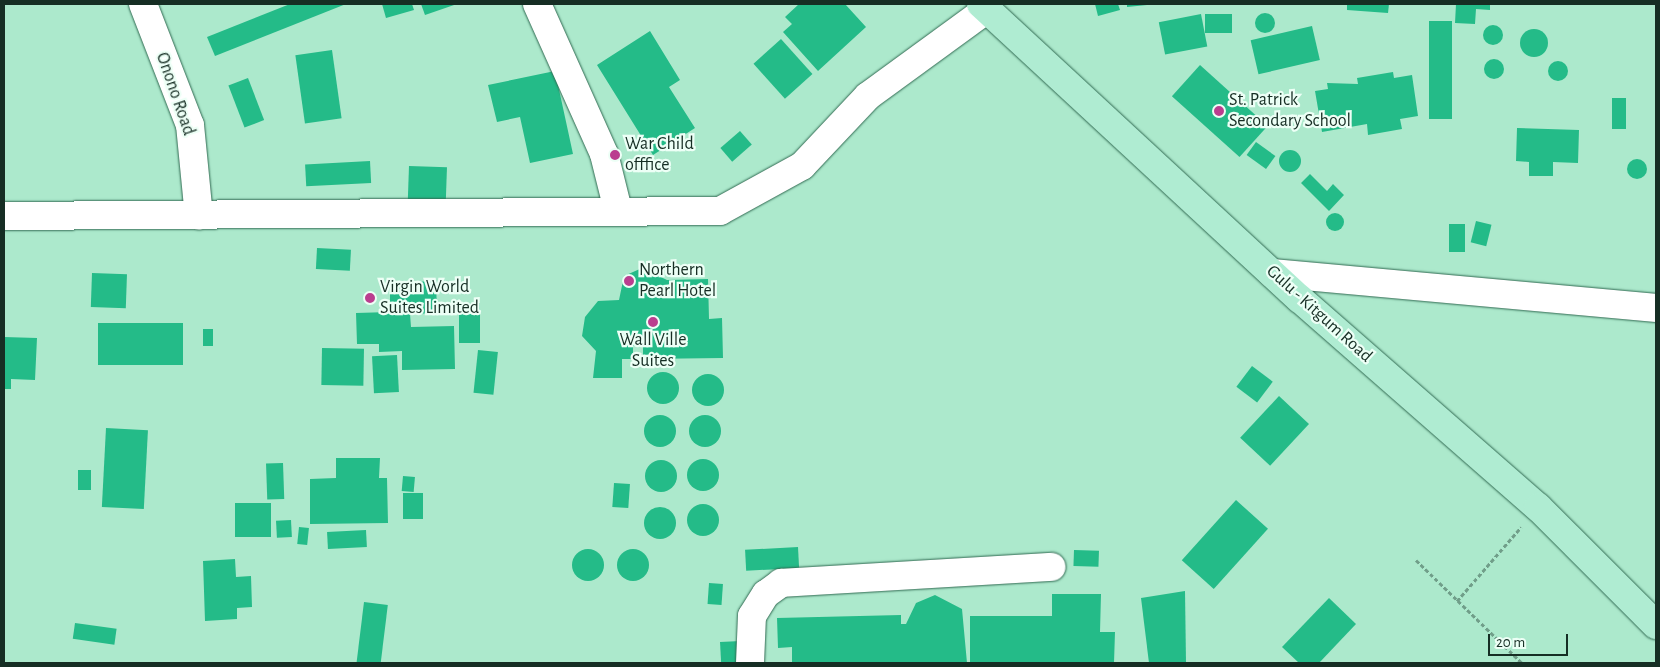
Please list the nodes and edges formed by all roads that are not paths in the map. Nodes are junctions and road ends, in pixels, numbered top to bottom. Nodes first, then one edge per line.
1 (143, 4) edge
2 (537, 4) edge
3 (983, 7) edge
4 (618, 210) junction
5 (4, 216) edge
6 (199, 216) junction
7 (1272, 273) junction
8 (1656, 308) edge
9 (1052, 568) dead end
10 (1656, 626) edge
11 (750, 663) edge

1 - 6 street, Onono Road
2 - 4 street
3 - 4 street
3 - 7 main road, Gulu - Kitgum Road
4 - 6 street
5 - 6 street
7 - 8 street
7 - 10 main road, Gulu - Kitgum Road
9 - 11 street

